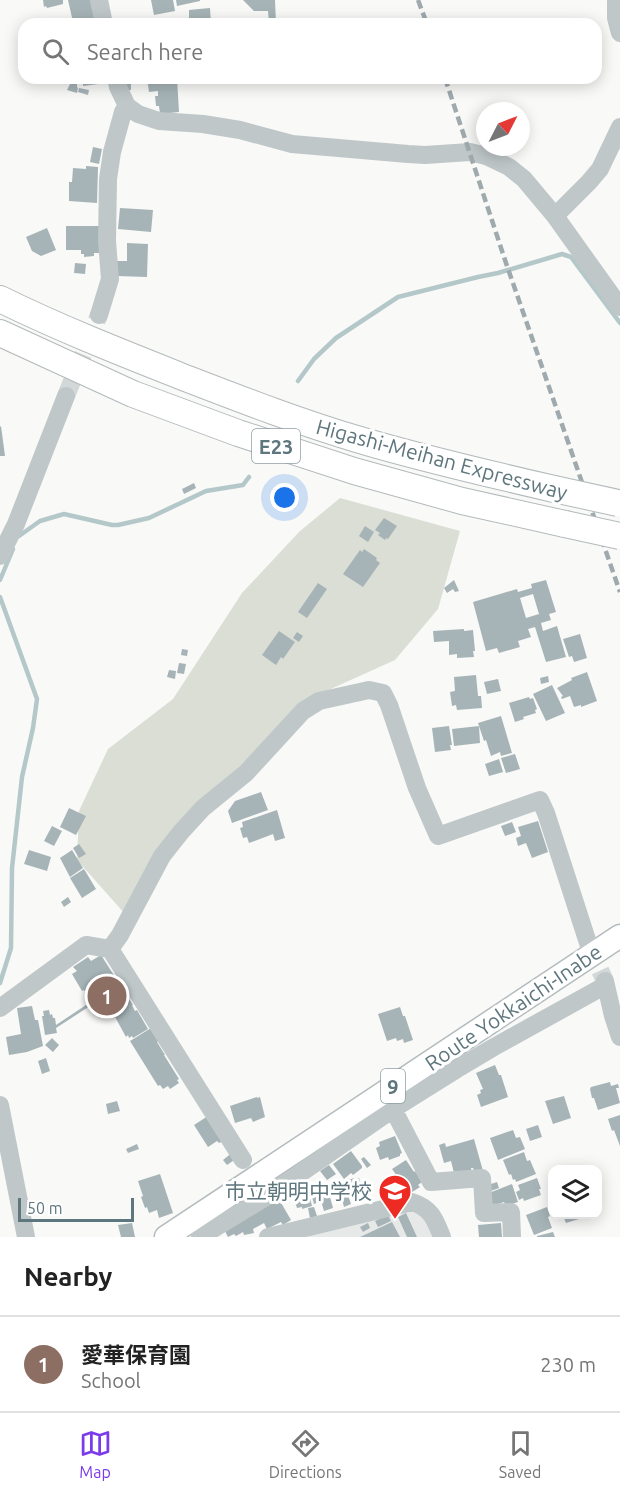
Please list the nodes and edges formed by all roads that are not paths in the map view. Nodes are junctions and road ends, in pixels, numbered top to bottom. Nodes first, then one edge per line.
1 (99, 0) edge
2 (616, 0) edge
3 (103, 18) edge
4 (620, 33) edge
5 (117, 84) edge
6 (127, 106) junction
7 (620, 127) edge
8 (555, 216) junction
9 (0, 298) edge
10 (620, 307) edge
11 (99, 315) tunnel mouth
12 (0, 333) edge
13 (66, 396) tunnel mouth
14 (619, 503) edge
15 (620, 536) edge
16 (0, 556) edge
17 (620, 936) edge
18 (589, 946) tunnel mouth
19 (110, 950) junction
20 (0, 1008) edge
21 (620, 1037) edge
22 (0, 1105) edge
23 (393, 1109) junction
24 (243, 1160) dead end
25 (26, 1237) edge
26 (166, 1237) edge
27 (200, 1237) edge
28 (268, 1237) edge
29 (442, 1237) edge
30 (512, 1237) edge

1 - 3 street
2 - 4 street
5 - 6 street
6 - 8 street
6 - 11 street
7 - 8 street
8 - 10 street
9 - 14 highway, Higashi-Meihan Expressway / E23, bridge
12 - 15 highway, Higashi-Meihan Expressway / E23, bridge
13 - 16 street
17 - 26 main road, Route Yokkaichi-Inabe / 9
18 - 19 street
19 - 20 street
19 - 24 street
21 - 23 street
22 - 25 street
23 - 27 street
23 - 30 street
28 - 29 street

